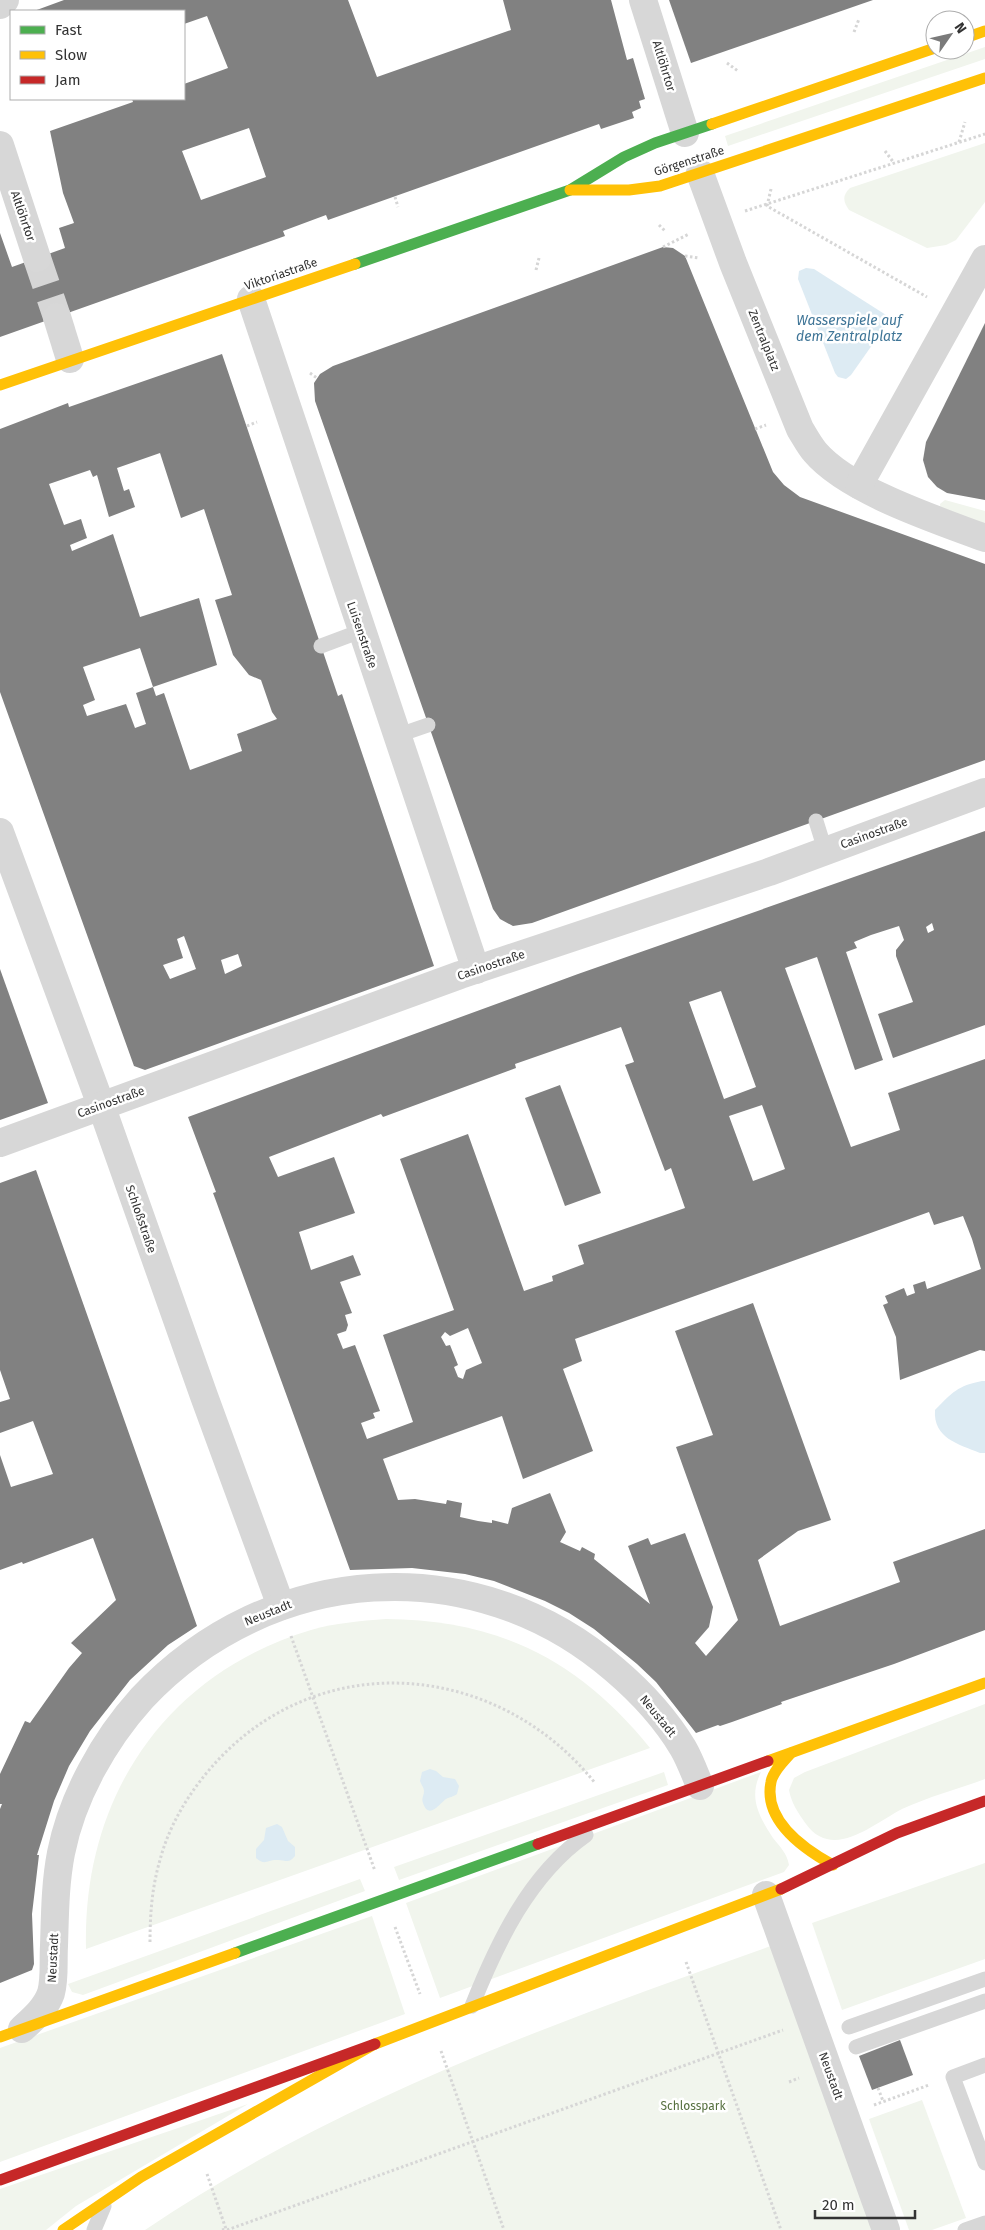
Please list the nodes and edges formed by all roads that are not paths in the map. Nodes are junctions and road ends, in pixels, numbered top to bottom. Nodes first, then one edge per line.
1 (5, 0) edge
2 (643, 0) edge
3 (0, 5) edge
4 (925, 51) edge
5 (985, 78) edge
6 (685, 133) junction
7 (0, 145) edge
8 (700, 173) junction
9 (570, 190) junction
10 (37, 258) tunnel mouth
11 (985, 259) edge
12 (251, 299) junction
13 (57, 317) tunnel mouth
14 (70, 360) junction
15 (0, 385) edge
16 (859, 485) junction
17 (985, 538) edge
18 (361, 631) junction
19 (321, 646) dead end
20 (428, 725) dead end
21 (396, 736) junction
22 (985, 792) edge
23 (816, 821) dead end
24 (0, 832) edge
25 (826, 850) junction
26 (476, 970) junction
27 (101, 1105) junction
28 (0, 1143) edge
29 (280, 1606) junction
30 (985, 1683) edge
31 (791, 1753) junction
32 (700, 1786) junction
33 (985, 1801) edge
34 (609, 1818) junction
35 (833, 1865) junction
36 (766, 1895) junction
37 (985, 1978) edge
38 (985, 2001) edge
39 (472, 2006) junction
40 (849, 2027) dead end
41 (11, 2033) edge
42 (373, 2046) junction
43 (856, 2047) dead end
44 (985, 2065) edge
45 (985, 2163) edge
46 (0, 2180) edge
47 (110, 2196) junction
48 (985, 2223) edge
49 (63, 2230) edge
50 (94, 2230) edge
51 (886, 2230) edge
52 (965, 2230) edge

1 - 3 street
2 - 6 street, Altlöhrtor
4 - 6 street
5 - 8 street, Görgenstraße
6 - 9 street
7 - 10 street, Altlöhrtor
8 - 9 street, Görgenstraße
8 - 16 street, Zentralplatz
9 - 12 street, Viktoriastraße
11 - 16 street
12 - 14 street, Viktoriastraße
12 - 18 street, Luisenstraße
13 - 14 street
14 - 15 street, Viktoriastraße
16 - 17 street, Zentralplatz
18 - 19 lane
18 - 21 street, Luisenstraße
20 - 21 lane
21 - 26 street, Luisenstraße
22 - 25 street, Casinostraße
23 - 25 lane
24 - 27 street, Schloßstraße
25 - 26 street, Casinostraße
26 - 27 street, Casinostraße
27 - 28 street, Casinostraße
27 - 29 street, Schloßstraße
29 - 32 street, Neustadt
29 - 41 street, Neustadt
30 - 31 street, Neustadt
31 - 32 street, Neustadt
31 - 35 street
32 - 34 street, Neustadt
33 - 35 street
34 - 39 lane
34 - 41 street, Neustadt
35 - 36 street
36 - 39 street
36 - 51 street, Neustadt
37 - 40 lane
38 - 43 lane
39 - 42 street
42 - 46 street
42 - 47 street
44 - 45 lane
47 - 49 street
47 - 50 lane
48 - 52 lane

